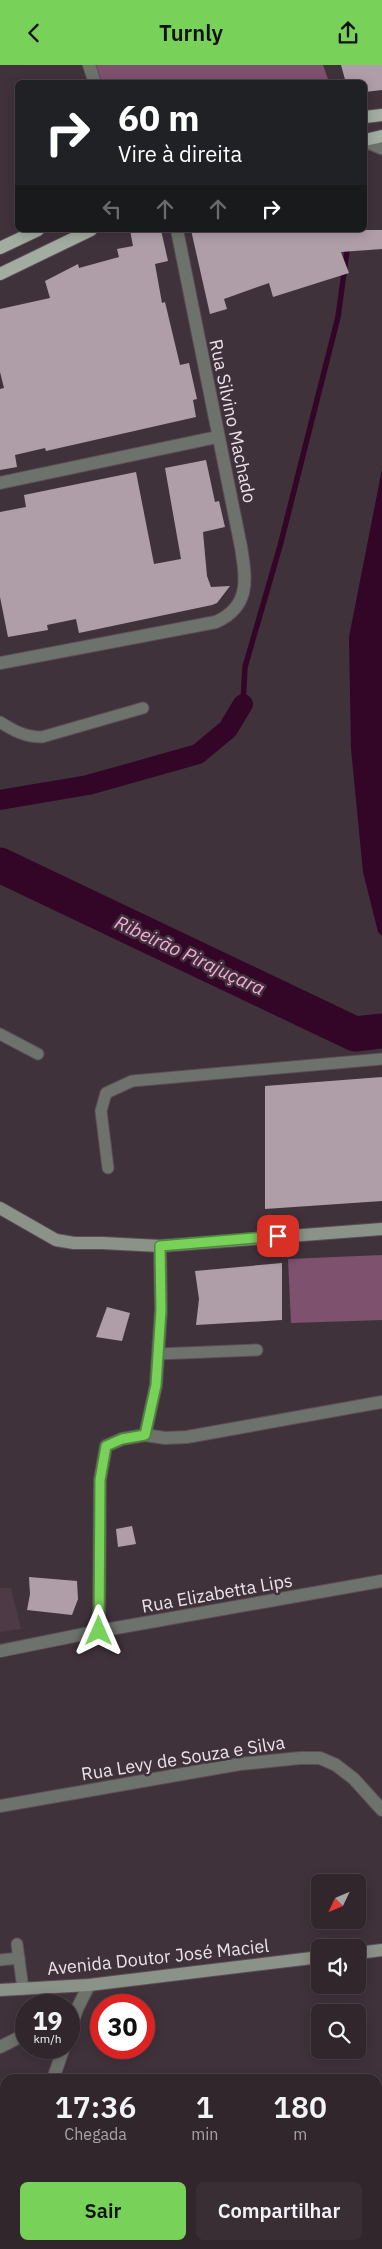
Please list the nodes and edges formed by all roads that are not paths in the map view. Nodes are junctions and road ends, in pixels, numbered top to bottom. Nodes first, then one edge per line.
1 (90, 65) edge
2 (95, 80) edge
3 (382, 115) edge
4 (367, 117) edge
5 (382, 136) edge
6 (367, 140) edge
7 (367, 142) edge
8 (382, 149) edge
9 (34, 232) edge
10 (87, 232) edge
11 (177, 232) edge
12 (0, 248) edge
13 (0, 275) edge
14 (218, 437) junction
15 (0, 483) edge
16 (0, 663) edge
17 (143, 708) dead end
18 (0, 722) edge
19 (0, 1033) edge
20 (38, 1054) dead end
21 (382, 1059) edge
22 (108, 1168) dead end
23 (0, 1208) edge
24 (382, 1229) edge
25 (160, 1246) junction
26 (257, 1350) dead end
27 (158, 1354) junction
28 (382, 1403) edge
29 (145, 1435) junction
30 (382, 1581) edge
31 (99, 1631) junction
32 (0, 1651) edge
33 (0, 1805) edge
34 (382, 1810) edge
35 (17, 1944) dead end
36 (382, 1950) edge
37 (366, 1952) edge
38 (19, 1958) junction
39 (311, 1958) edge
40 (0, 1960) edge
41 (89, 1985) junction
42 (23, 1989) junction
43 (0, 1990) edge
44 (80, 2000) edge
45 (15, 2040) edge
46 (0, 2047) edge
47 (60, 2059) edge
48 (55, 2074) edge

1 - 2 street
3 - 4 main road
5 - 6 main road
7 - 8 lane
9 - 12 main road
10 - 13 main road
11 - 14 street, Rua Silvino Machado
14 - 15 street
14 - 16 street, Rua Silvino Machado
17 - 18 lane
19 - 20 lane
21 - 22 lane
23 - 25 street
24 - 25 street
25 - 27 street
26 - 27 lane
27 - 29 street
28 - 29 street
29 - 31 street
30 - 31 street, Rua Elizabetta Lips
31 - 32 street, Rua Elizabetta Lips
33 - 34 street, Rua Levy de Souza e Silva
35 - 38 lane
36 - 37 street
38 - 40 lane
38 - 42 lane
39 - 41 street, Avenida Doutor José Maciel
41 - 42 street, Avenida Doutor José Maciel
41 - 44 street
42 - 43 street, Avenida Doutor José Maciel
45 - 46 street
47 - 48 street

